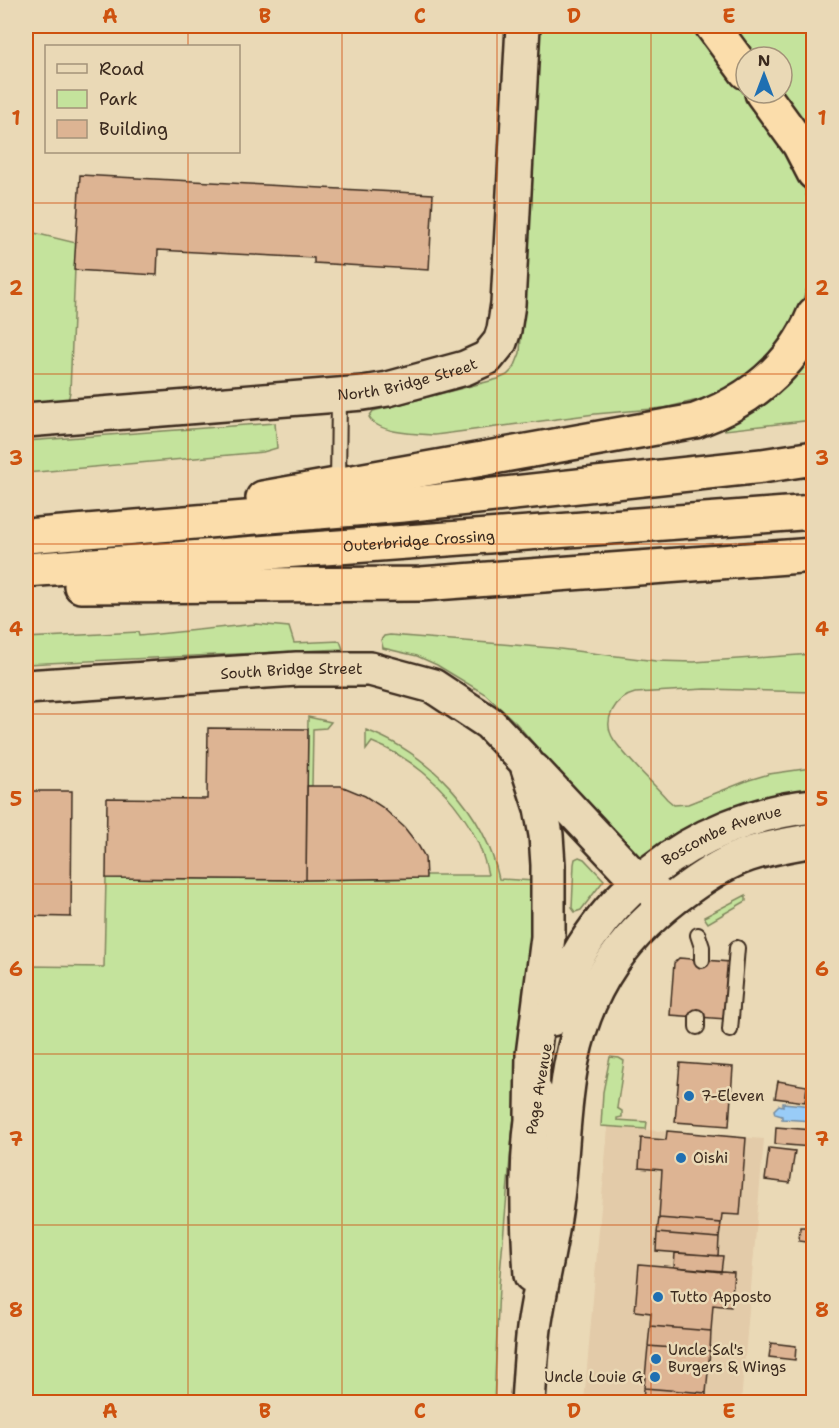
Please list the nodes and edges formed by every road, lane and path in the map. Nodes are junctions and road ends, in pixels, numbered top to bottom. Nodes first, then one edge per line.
1 (523, 26) edge
2 (712, 26) edge
3 (734, 56) edge
4 (771, 105) edge
5 (813, 173) edge
6 (813, 314) edge
7 (339, 396) junction
8 (26, 420) edge
9 (813, 458) edge
10 (813, 463) edge
11 (762, 466) junction
12 (338, 484) junction
13 (813, 512) edge
14 (113, 529) junction
15 (26, 536) edge
16 (813, 555) edge
17 (653, 567) junction
18 (813, 569) edge
19 (26, 570) edge
20 (26, 584) edge
21 (26, 687) edge
22 (526, 762) junction
23 (813, 806) edge
24 (813, 840) edge
25 (639, 882) junction
26 (668, 902) junction
27 (698, 935) dead end
28 (737, 948) dead end
29 (702, 960) dead end
30 (730, 1030) dead end
31 (532, 1115) junction
32 (534, 1324) junction
33 (528, 1402) edge

1 - 7 street, North Bridge Street
2 - 3 highway
4 - 5 highway
6 - 12 highway
7 - 8 street, North Bridge Street
7 - 12 lane
9 - 11 highway
10 - 11 highway
11 - 14 highway
12 - 14 highway
13 - 19 highway, Outerbridge Crossing
14 - 15 highway
16 - 17 highway
17 - 18 highway
17 - 20 highway
21 - 22 street, South Bridge Street
22 - 25 street, South Bridge Street
22 - 31 street, South Bridge Street
23 - 25 street, Boscombe Avenue
24 - 26 street, Boscombe Avenue
25 - 26 street, South Bridge Street
25 - 31 street, Page Avenue
26 - 32 street, Page Avenue
27 - 29 lane
28 - 30 lane
31 - 32 street, Page Avenue
32 - 33 street, Page Avenue

